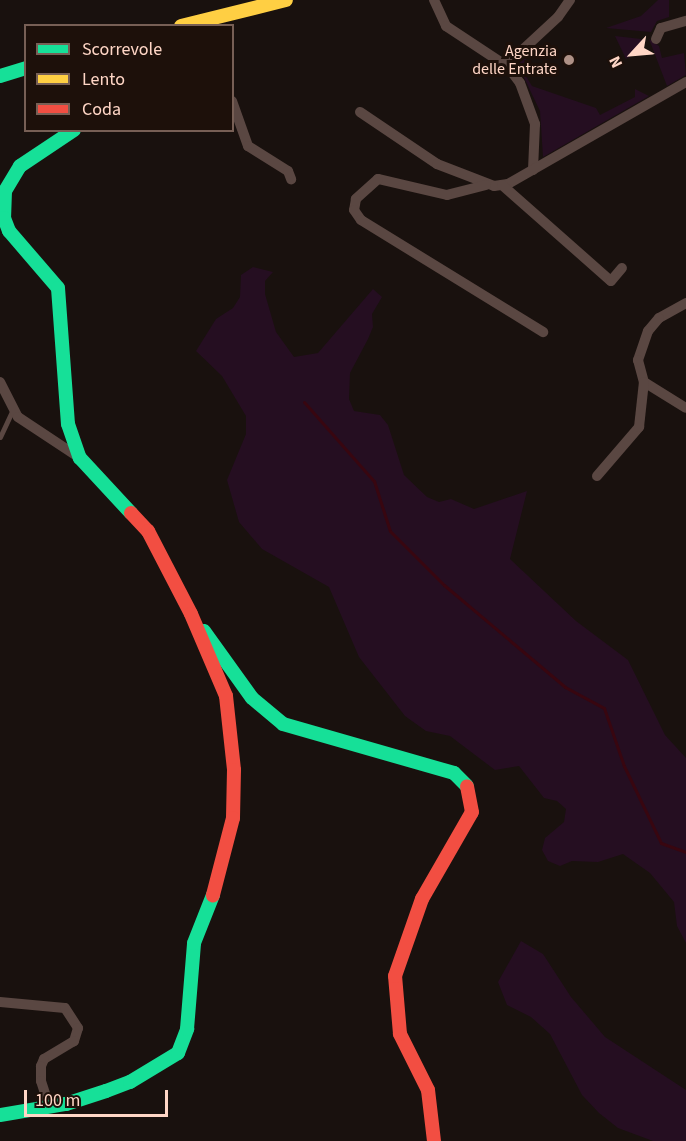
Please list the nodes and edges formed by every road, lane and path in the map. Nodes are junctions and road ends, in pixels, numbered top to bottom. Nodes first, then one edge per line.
1 (286, 0) edge
2 (434, 0) edge
3 (570, 0) edge
4 (214, 21) edge
5 (686, 21) edge
6 (194, 24) edge
7 (656, 39) dead end
8 (505, 66) junction
9 (24, 69) edge
10 (0, 76) edge
11 (686, 82) edge
12 (234, 106) edge
13 (360, 112) dead end
14 (70, 132) edge
15 (533, 170) junction
16 (291, 179) dead end
17 (502, 185) junction
18 (486, 186) junction
19 (622, 268) dead end
20 (686, 303) edge
21 (543, 332) dead end
22 (0, 382) edge
23 (644, 382) junction
24 (686, 408) edge
25 (12, 411) junction
26 (0, 437) edge
27 (80, 458) junction
28 (597, 476) dead end
29 (191, 614) junction
30 (0, 1002) edge
31 (49, 1106) junction
32 (0, 1115) edge
33 (434, 1141) edge

1 - 4 street
2 - 8 street
3 - 8 street
4 - 6 street
5 - 7 street
8 - 15 street
9 - 10 street
11 - 15 street
12 - 16 street
13 - 18 street
14 - 27 street
15 - 17 street
17 - 18 street
17 - 19 street
18 - 21 street
20 - 23 street
22 - 25 street
23 - 24 street
23 - 28 street
25 - 26 lane
25 - 27 street
27 - 29 street
29 - 31 street
29 - 33 street
30 - 31 street
31 - 32 street

